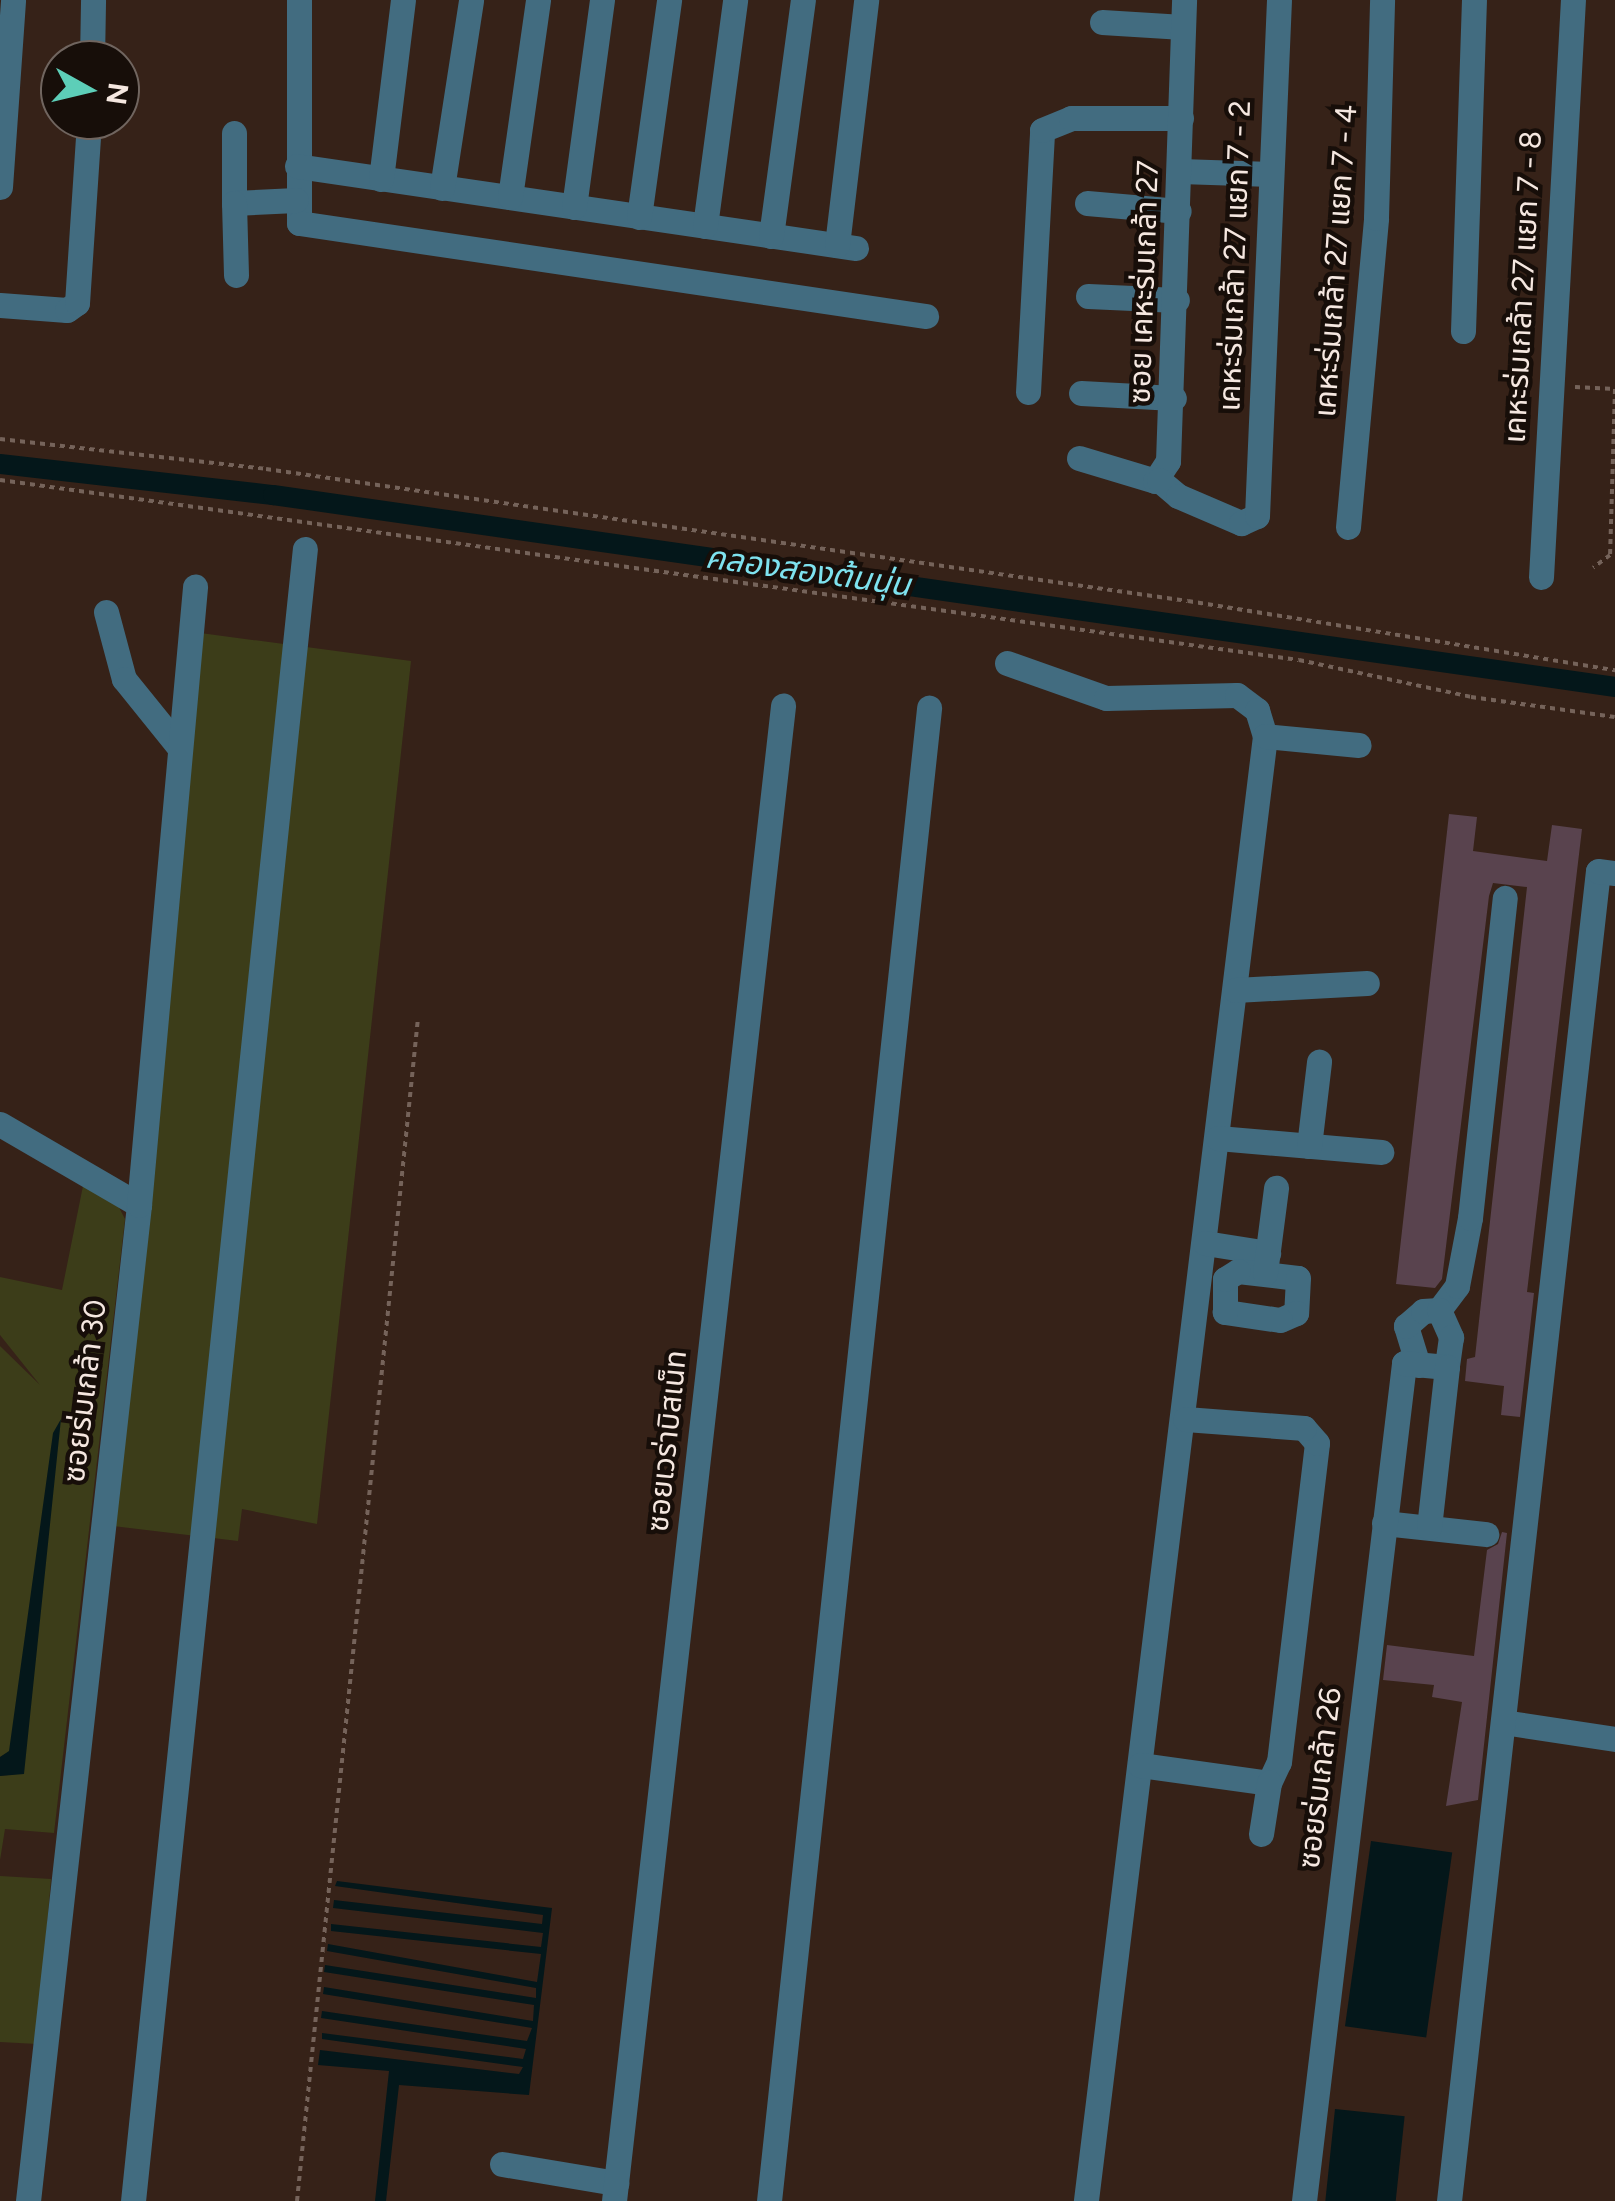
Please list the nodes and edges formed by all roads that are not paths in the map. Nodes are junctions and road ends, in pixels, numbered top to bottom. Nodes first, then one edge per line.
1 (13, 0) edge
2 (93, 0) edge
3 (299, 0) edge
4 (402, 0) edge
5 (471, 0) edge
6 (538, 0) edge
7 (602, 0) edge
8 (670, 0) edge
9 (735, 0) edge
10 (803, 0) edge
11 (866, 0) edge
12 (1184, 0) edge
13 (1279, 0) edge
14 (1382, 0) edge
15 (1474, 0) edge
16 (1573, 0) edge
17 (1102, 22) dead end
18 (1183, 27) junction
19 (92, 40) edge
20 (1181, 118) junction
21 (234, 133) dead end
22 (88, 140) edge
23 (297, 166) junction
24 (1180, 171) junction
25 (1271, 174) junction
26 (380, 179) junction
27 (0, 187) edge
28 (442, 188) junction
29 (510, 198) junction
30 (296, 200) junction
31 (234, 203) junction
32 (1087, 203) dead end
33 (574, 207) junction
34 (1179, 211) junction
35 (639, 216) junction
36 (706, 226) junction
37 (771, 236) junction
38 (236, 275) dead end
39 (1088, 296) dead end
40 (1177, 300) junction
41 (0, 306) edge
42 (926, 316) dead end
43 (1463, 331) dead end
44 (1028, 392) dead end
45 (1081, 392) dead end
46 (1174, 398) junction
47 (1080, 458) dead end
48 (1160, 480) junction
49 (1348, 527) dead end
50 (305, 550) dead end
51 (1541, 578) dead end
52 (195, 587) dead end
53 (106, 612) dead end
54 (1008, 663) dead end
55 (782, 706) dead end
56 (929, 708) dead end
57 (1265, 736) junction
58 (1359, 745) dead end
59 (178, 746) junction
60 (1615, 873) edge
61 (1505, 898) dead end
62 (1368, 984) dead end
63 (1235, 990) junction
64 (1320, 1062) dead end
65 (0, 1124) edge
66 (1218, 1138) junction
67 (1309, 1146) junction
68 (1381, 1152) dead end
69 (1276, 1188) dead end
70 (139, 1205) junction
71 (1205, 1243) junction
72 (1439, 1310) junction
73 (1411, 1364) junction
74 (1446, 1374) junction
75 (1184, 1419) junction
76 (1384, 1523) junction
77 (1430, 1528) junction
78 (1486, 1534) dead end
79 (1503, 1722) junction
80 (1615, 1739) edge
81 (1140, 1765) junction
82 (1269, 1783) junction
83 (1262, 1834) dead end
84 (502, 2164) dead end
85 (615, 2192) edge
86 (28, 2201) edge
87 (132, 2201) edge
88 (769, 2201) edge
89 (1086, 2201) edge
90 (1304, 2201) edge
91 (1450, 2201) edge

1 - 27 street
2 - 19 street
3 - 23 street
4 - 26 street
5 - 28 street
6 - 29 street
7 - 33 street
8 - 35 street
9 - 36 street
10 - 37 street
11 - 37 street
12 - 18 street, ซอย เคหะร่มเกล้า 27
13 - 25 street, เคหะร่มเกล้า 27 แยก 7 - 2
14 - 49 street, เคหะร่มเกล้า 27 แยก 7 - 4
15 - 43 street
16 - 51 street, เคหะร่มเกล้า 27 แยก 7 - 8
17 - 18 street
18 - 20 street, ซอย เคหะร่มเกล้า 27
20 - 24 street, ซอย เคหะร่มเกล้า 27
20 - 44 street
21 - 31 street
22 - 41 street
23 - 26 street
23 - 30 street
24 - 25 street
24 - 34 street, ซอย เคหะร่มเกล้า 27
25 - 48 street, เคหะร่มเกล้า 27 แยก 7 - 2
26 - 28 street
28 - 29 street
29 - 33 street
30 - 31 street
30 - 42 street
31 - 38 street
32 - 34 street
33 - 35 street
34 - 40 street, ซอย เคหะร่มเกล้า 27
35 - 36 street
36 - 37 street
39 - 40 street
40 - 46 street, ซอย เคหะร่มเกล้า 27
45 - 46 street
46 - 48 street, ซอย เคหะร่มเกล้า 27
47 - 48 street
50 - 87 street
52 - 59 street, ซอยร่มเกล้า 30
53 - 59 street
54 - 57 street
55 - 85 street, ซอยเวร่าบิสเน็ท
56 - 88 street
57 - 58 street
57 - 63 street
59 - 70 street, ซอยร่มเกล้า 30
60 - 79 street
61 - 72 street
62 - 63 street
63 - 66 street
64 - 67 street
65 - 70 street
66 - 67 street
66 - 71 street
67 - 68 street
69 - 71 street
70 - 86 street, ซอยร่มเกล้า 30
71 - 75 street
72 - 73 street, ซอยร่มเกล้า 26
72 - 74 street
73 - 74 street
73 - 76 street, ซอยร่มเกล้า 26
74 - 77 street
75 - 81 street
75 - 82 street
76 - 77 street
76 - 90 street, ซอยร่มเกล้า 26
77 - 78 street
79 - 80 street
79 - 91 street
81 - 82 street
81 - 89 street
82 - 83 street
84 - 85 street, ซอยเวร่าบิสเน็ท

